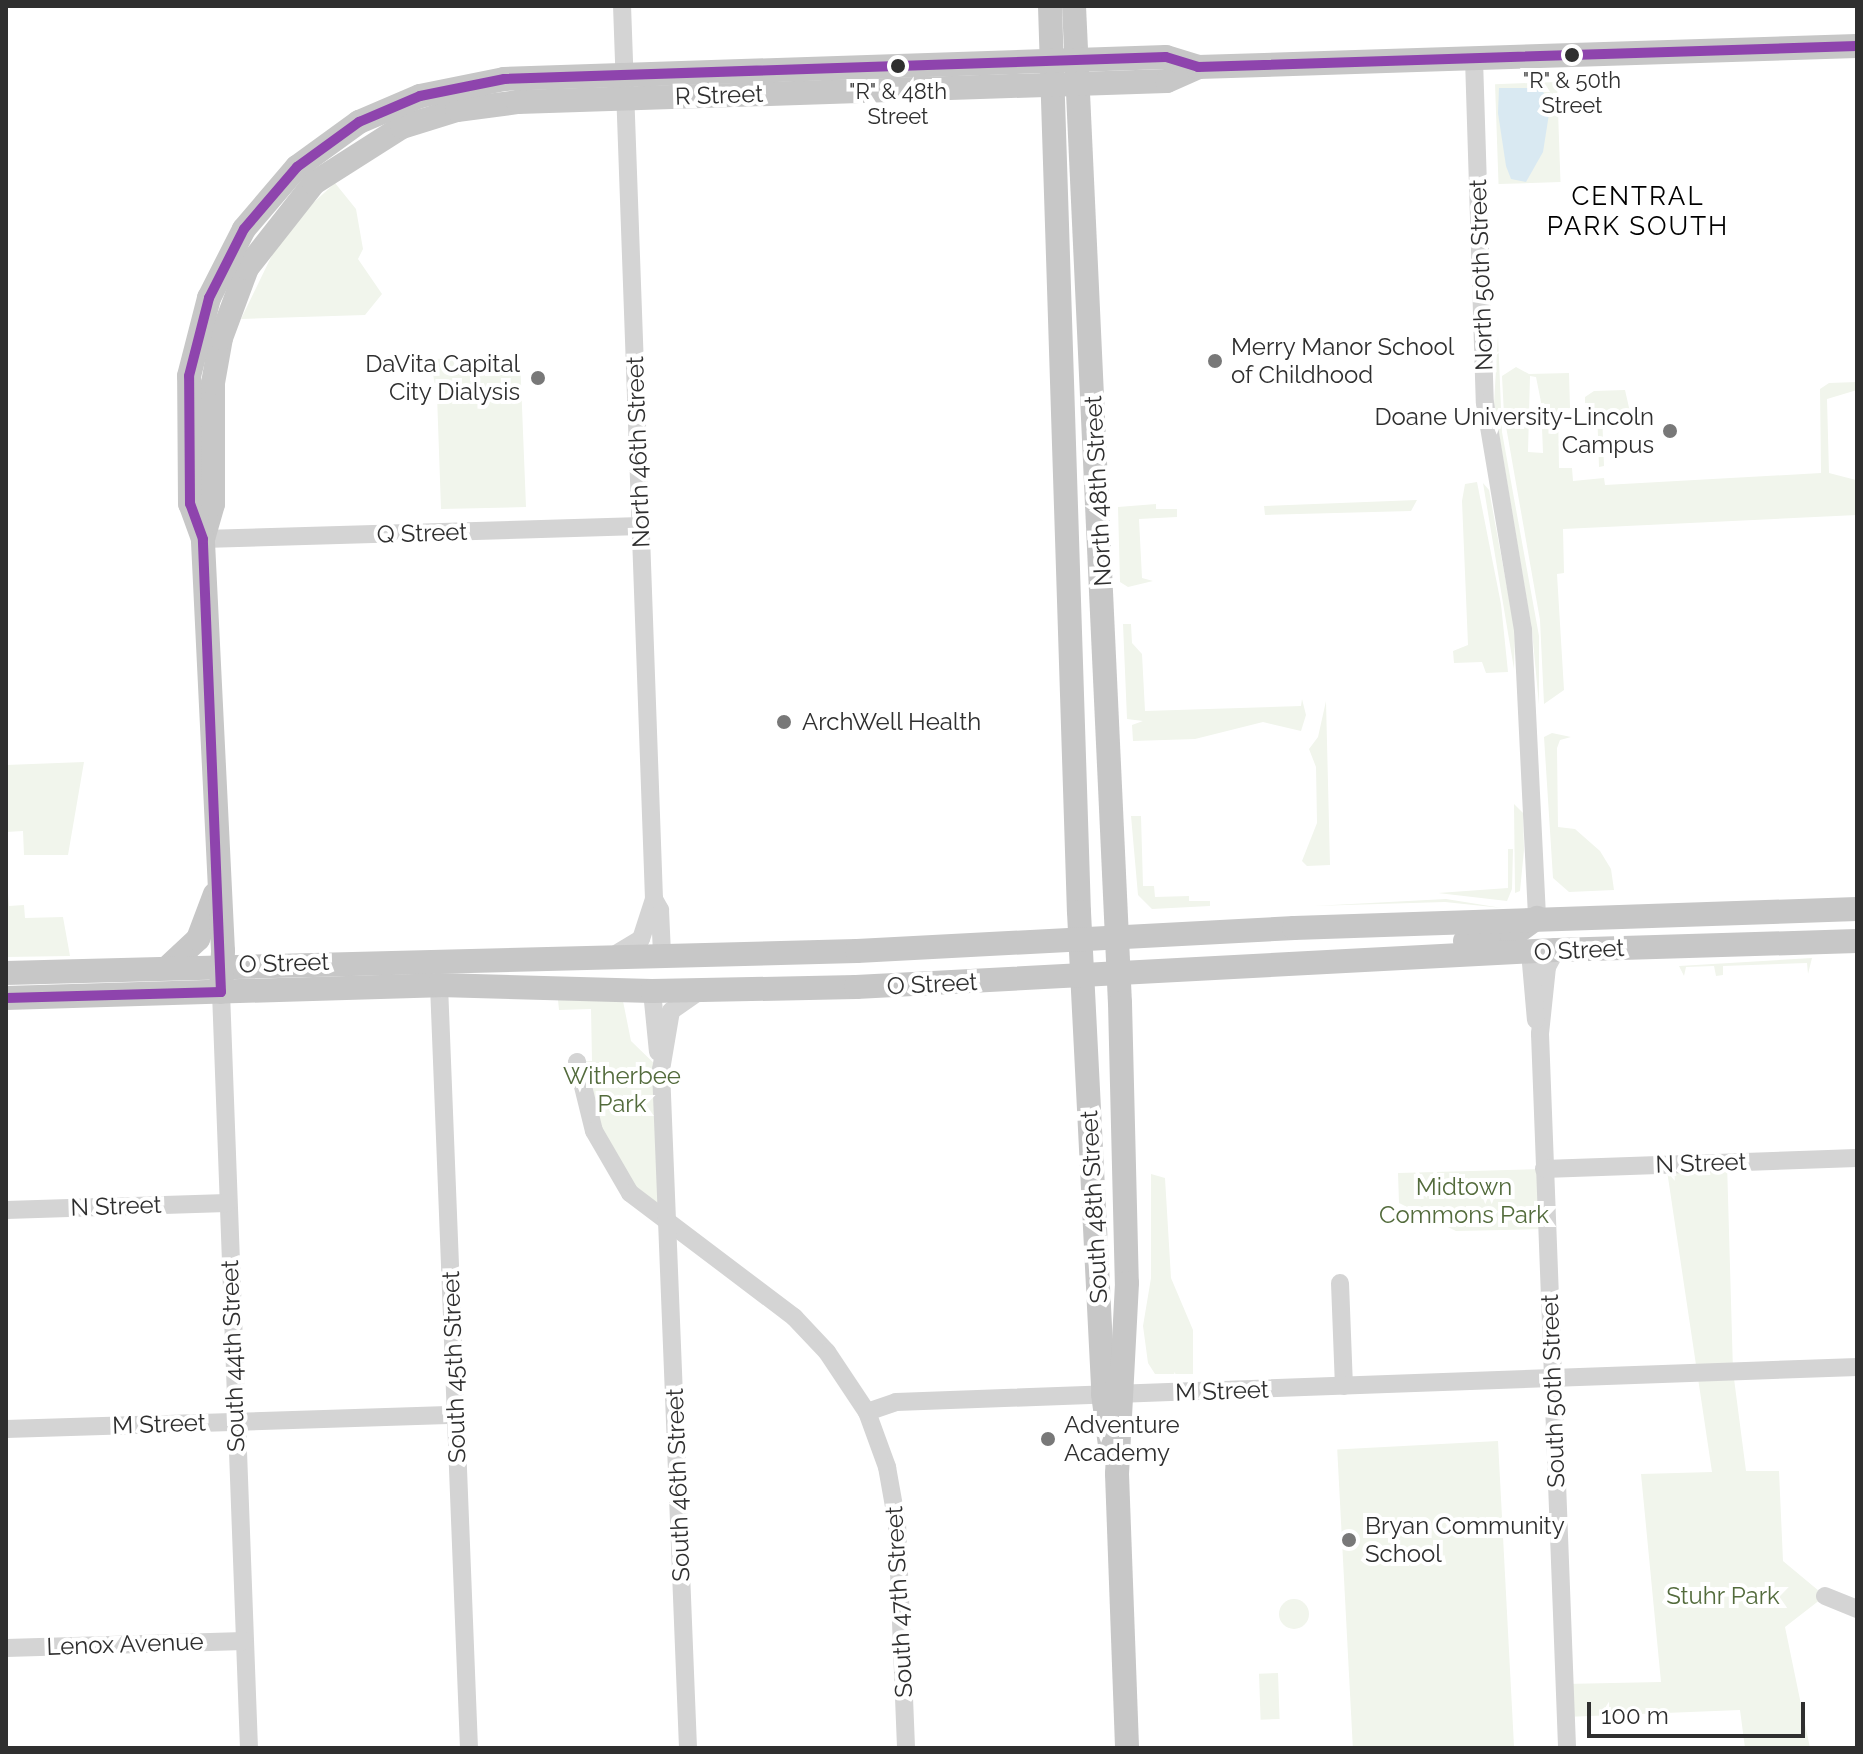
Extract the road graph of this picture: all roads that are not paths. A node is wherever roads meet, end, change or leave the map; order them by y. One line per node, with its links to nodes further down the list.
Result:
1 (622, 6): 8 (street, North 46th Street)
2 (1050, 6): 7 (main road, North 48th Street)
3 (1074, 6): 6 (main road, North 48th Street)
4 (1857, 46): 5 (main road, R Street)
5 (1474, 59): 6 (main road, R Street); 15 (street, North 50th Street)
6 (1077, 72): 7 (main road, R Street); 16 (main road, North 48th Street)
7 (1051, 73): 8 (main road, R Street); 17 (main road, North 48th Street)
8 (624, 87): 9 (street, North 46th Street); 10 (main road, R Street)
9 (641, 526): 10 (street, Q Street); 12 (street, North 46th Street)
10 (203, 539): 11 (main road, South 44th Street)
11 (219, 880): 24 (main road, South 44th Street); 26 (main road)
12 (654, 899): 22 (street, North 46th Street); 23 (street, North 46th Street)
13 (1857, 909): 14 (main road, O Street)
14 (1714, 913): 15 (main road, O Street); 20 (main road)
15 (1537, 918): 16 (main road, O Street); 25 (main road)
16 (1118, 936): 17 (main road, O Street); 28 (main road, North 48th Street)
17 (1080, 938): 21 (main road, O Street); 29 (main road, South 48th Street)
18 (1857, 941): 19 (main road, O Street)
19 (1556, 950): 20 (main road, O Street); 35 (street, South 50th Street)
20 (1530, 952): 25 (main road, O Street); 35 (street, South 50th Street)
21 (797, 953): 23 (main road, O Street); 32 (main road)
22 (616, 954): 23 (main road, O Street); 24 (main road, O Street)
23 (662, 954): 30 (main road)
24 (222, 965): 26 (main road, O Street); 33 (main road, South 44th Street)
25 (1350, 965): 28 (main road, O Street)
26 (168, 967): 27 (main road, O Street)
27 (6, 973)
28 (1119, 976): 29 (main road, O Street); 47 (main road, South 48th Street)
29 (1082, 978): 31 (main road, O Street); 47 (main road, South 48th Street)
30 (439, 985): 32 (main road, O Street); 33 (main road, O Street); 49 (street, South 45th Street)
31 (703, 990): 32 (main road, O Street); 37 (street, South 46th Street)
32 (652, 991): 37 (street, South 46th Street)
33 (221, 992): 34 (main road, O Street); 40 (street, South 44th Street)
34 (6, 998)
35 (1540, 1034): 39 (street, South 50th Street)
36 (577, 1062): 42 (street)
37 (661, 1070): 42 (street, South 46th Street)
38 (1857, 1158): 39 (street, N Street)
39 (1544, 1169): 45 (street, South 50th Street)
40 (227, 1203): 41 (street, N Street); 50 (street, South 44th Street)
41 (6, 1210)
42 (667, 1223): 48 (street); 58 (street, South 46th Street)
43 (1340, 1283): 46 (street)
44 (1857, 1367): 45 (street, M Street)
45 (1553, 1379): 46 (street, M Street); 61 (street, South 50th Street)
46 (1344, 1386): 47 (street, M Street)
47 (1113, 1394): 48 (street, M Street); 60 (main road, South 48th Street)
48 (867, 1412): 59 (street, South 47th Street)
49 (456, 1415): 50 (street, M Street); 57 (street, South 45th Street)
50 (235, 1422): 51 (street, M Street); 54 (street, South 44th Street)
51 (6, 1429)
52 (1825, 1596): 53 (street)
53 (1857, 1609)
54 (244, 1641): 55 (street, Lenox Avenue); 56 (street, South 44th Street)
55 (6, 1648)
56 (249, 1748)
57 (469, 1748)
58 (688, 1748)
59 (906, 1748)
60 (1127, 1748)
61 (1567, 1748)

